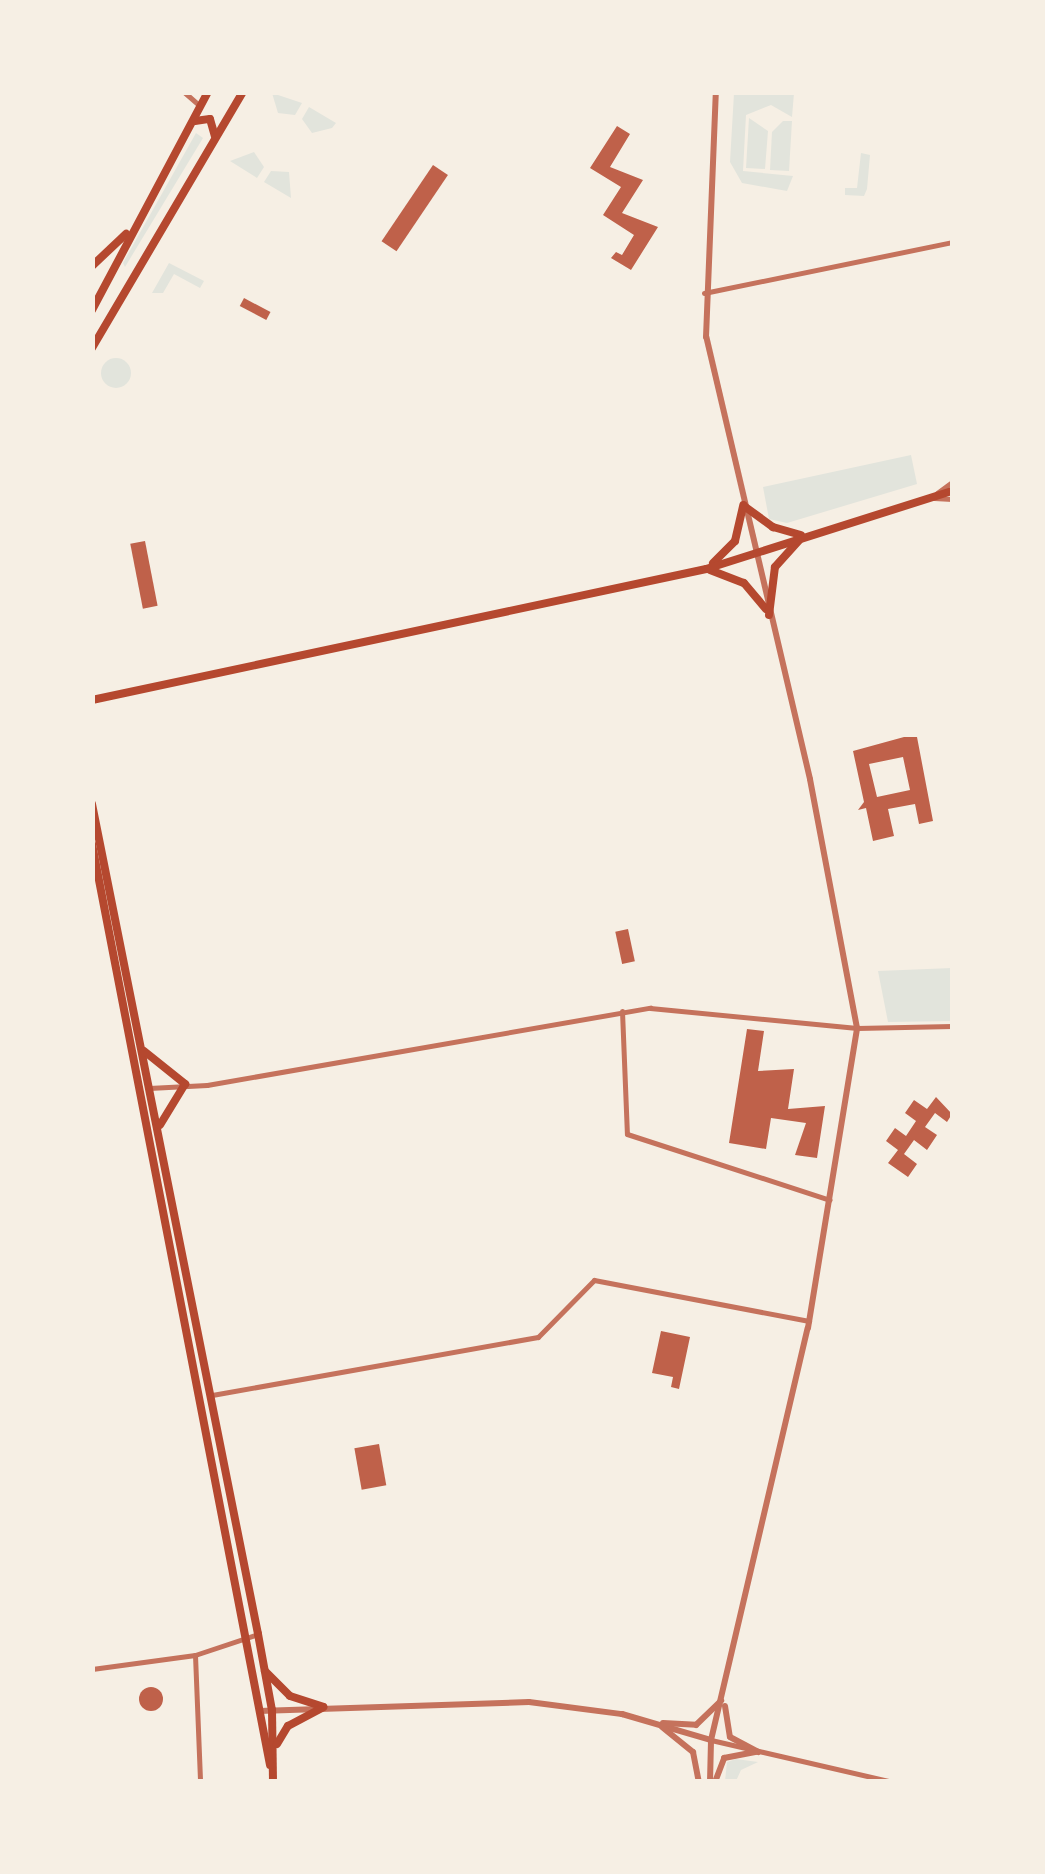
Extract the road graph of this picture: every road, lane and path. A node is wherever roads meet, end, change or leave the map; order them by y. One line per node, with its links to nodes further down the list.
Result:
1 (184, 92): 5 (street)
2 (208, 92): 5 (main road)
3 (243, 92): 7 (main road)
4 (716, 92): 13 (street)
5 (200, 106): 6 (main road)
6 (189, 125): 7 (main road); 8 (main road)
7 (214, 140): 12 (main road)
8 (140, 214): 10 (main road); 11 (main road)
9 (952, 242): 13 (street)
10 (118, 260): 12 (main road); 14 (main road)
11 (92, 266)
12 (137, 271): 15 (main road)
13 (704, 293): 20 (street)
14 (92, 310)
15 (92, 348)
16 (952, 482): 18 (street)
17 (952, 492): 18 (main road)
18 (931, 498): 19 (street); 21 (main road)
19 (952, 499)
20 (743, 505): 21 (main road); 22 (street); 23 (main road)
21 (806, 536): 22 (main road); 24 (main road)
22 (754, 552): 23 (main road); 24 (street)
23 (706, 568): 24 (main road); 25 (main road)
24 (769, 615): 32 (street)
25 (92, 700)
26 (92, 804): 28 (main road)
27 (92, 844): 28 (main road)
28 (100, 857): 29 (main road)
29 (130, 1008): 33 (main road); 36 (main road)
30 (622, 1011): 32 (street); 34 (street); 38 (street)
31 (952, 1026): 32 (street)
32 (858, 1028): 38 (street)
33 (144, 1052): 34 (main road); 35 (main road)
34 (185, 1084): 35 (street); 37 (main road)
35 (152, 1088): 36 (street); 37 (main road)
36 (139, 1089): 42 (main road)
37 (160, 1126): 40 (main road)
38 (830, 1200): 39 (street)
39 (809, 1321): 40 (street); 46 (street)
40 (212, 1394): 41 (main road)
41 (258, 1634): 42 (street); 45 (main road)
42 (246, 1638): 43 (street); 49 (main road)
43 (195, 1656): 44 (street); 55 (street)
44 (92, 1670)
45 (264, 1670): 47 (main road); 48 (main road)
46 (725, 1696): 50 (street); 51 (street); 53 (street)
47 (323, 1707): 48 (street); 50 (street); 52 (main road)
48 (272, 1710): 49 (street); 52 (main road)
49 (260, 1711): 54 (main road)
50 (657, 1723): 51 (street); 57 (street)
51 (711, 1740): 53 (street); 58 (street)
52 (275, 1748): 54 (main road)
53 (758, 1752): 58 (street); 59 (street)
54 (272, 1769): 56 (main road)
55 (200, 1782)
56 (273, 1782)
57 (698, 1782)
58 (713, 1782)
59 (893, 1782)

